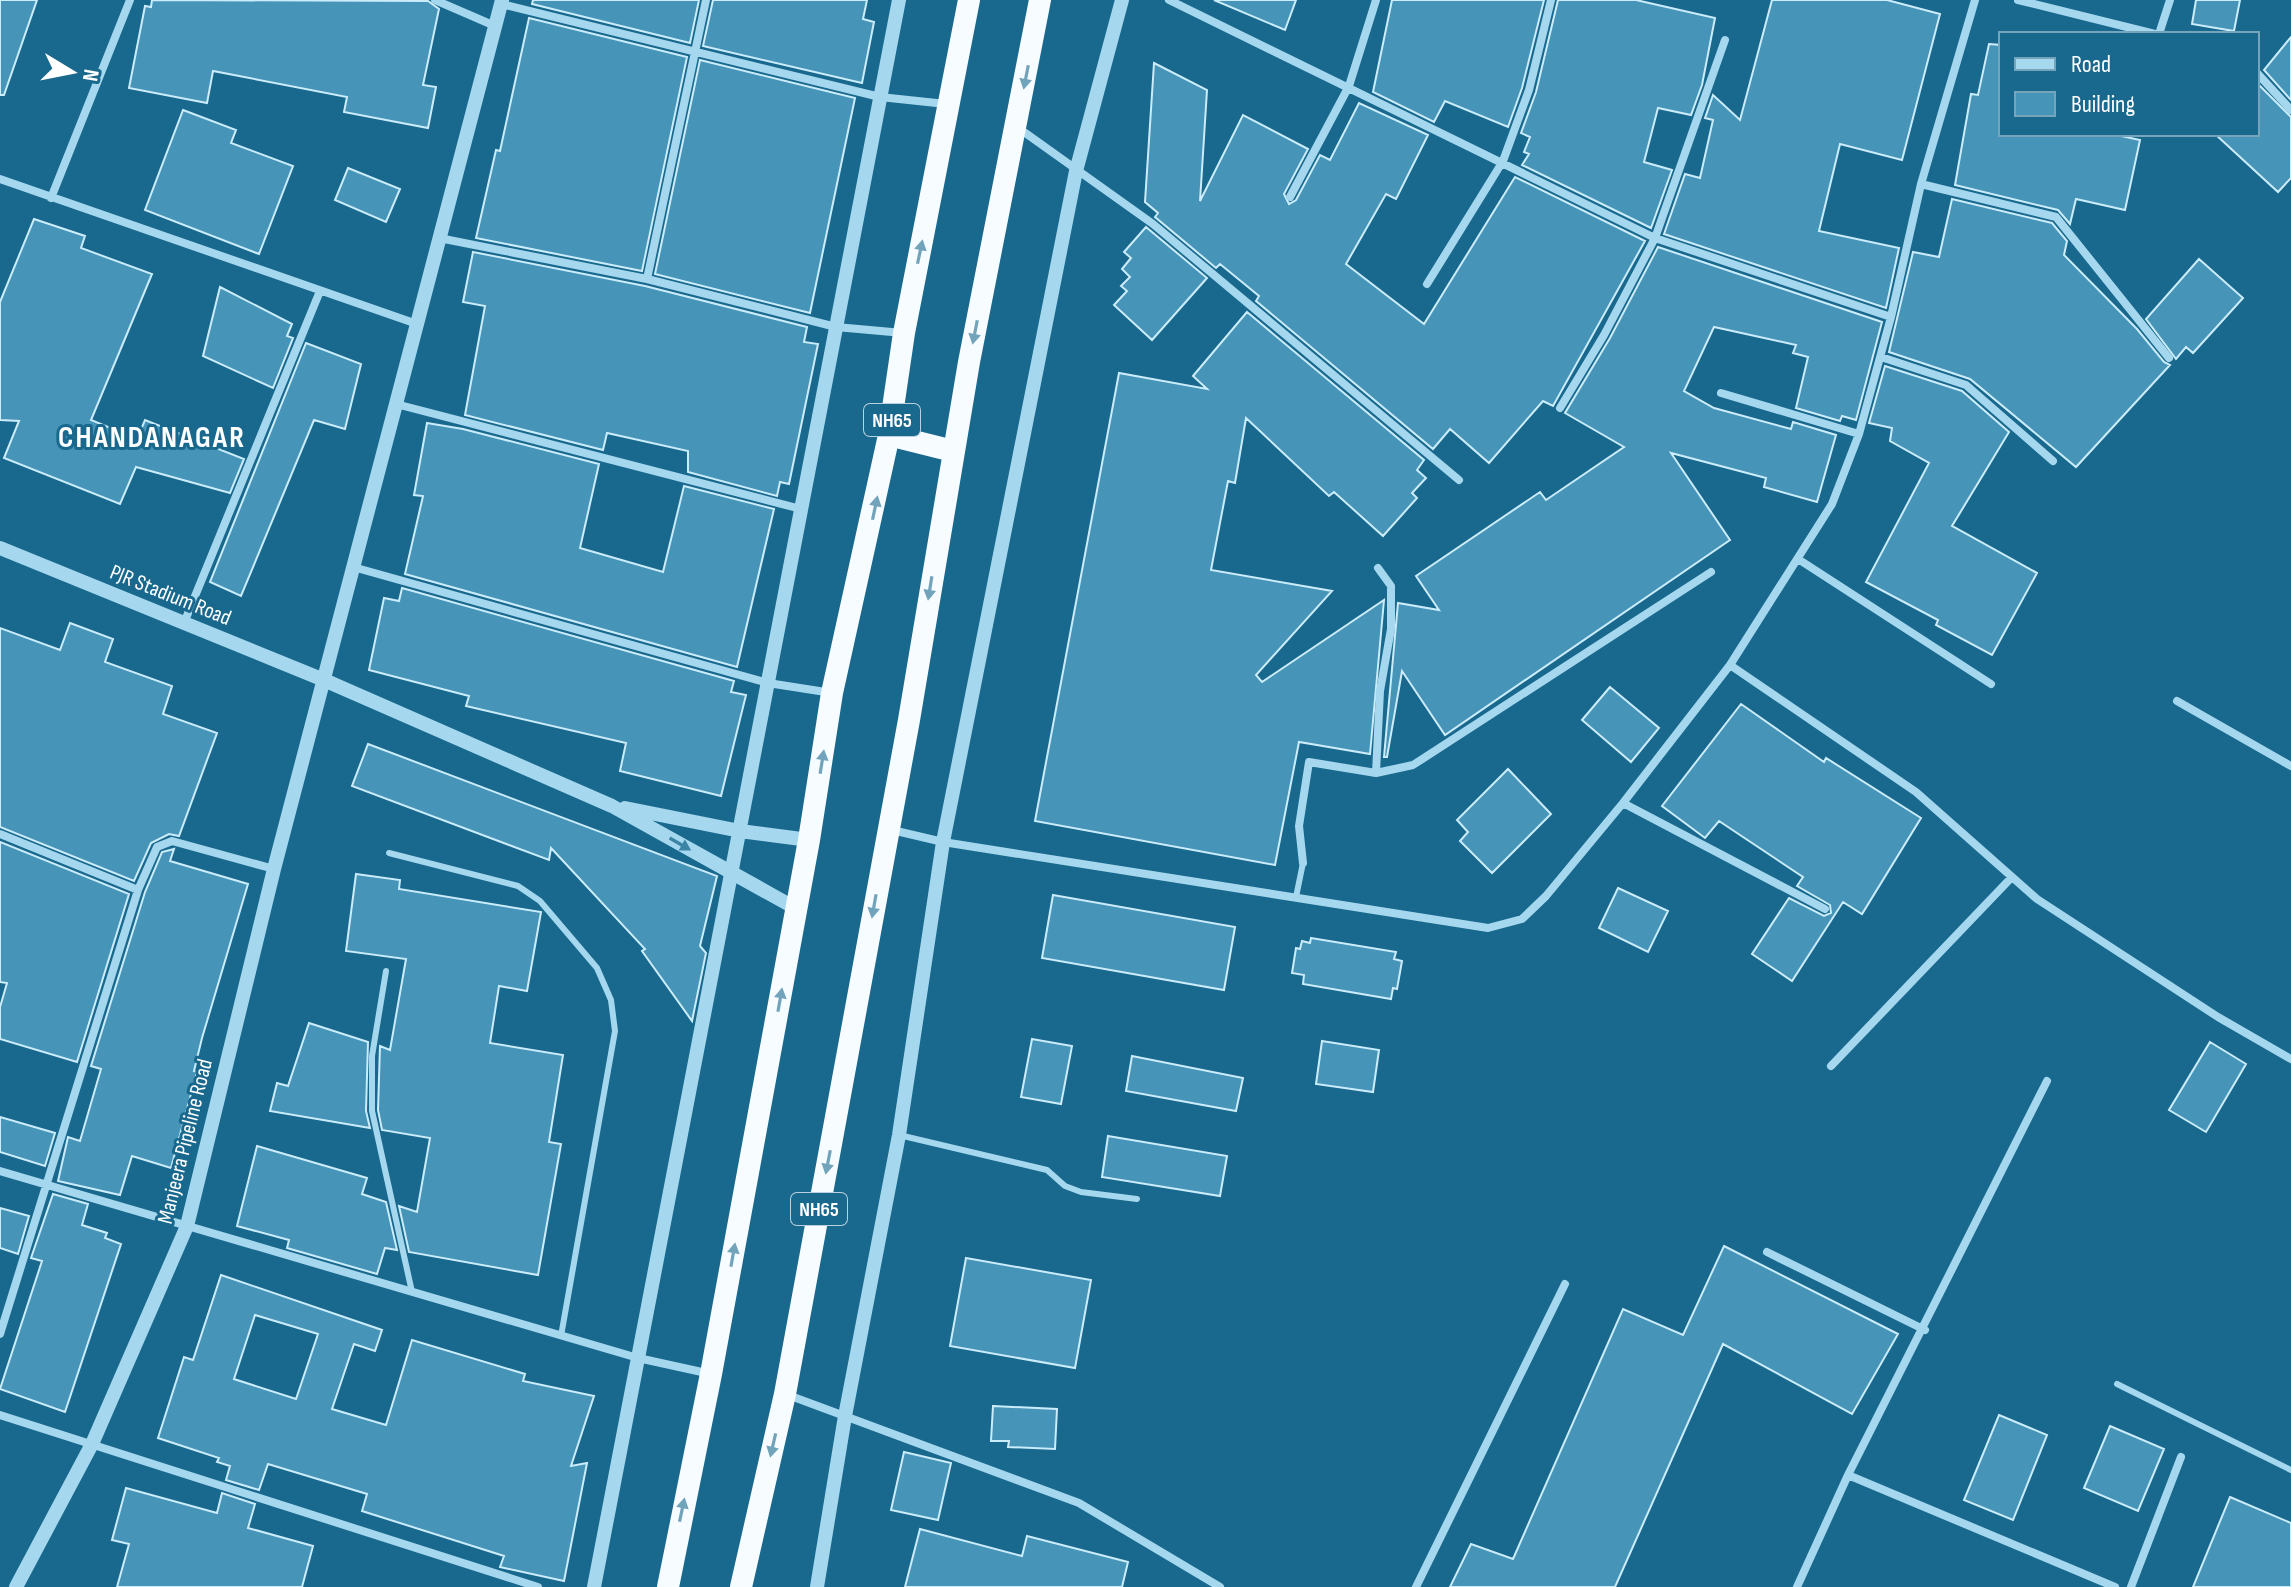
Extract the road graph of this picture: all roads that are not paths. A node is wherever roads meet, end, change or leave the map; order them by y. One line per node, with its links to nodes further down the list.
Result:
1 (130, 0): 31 (street)
2 (435, 0): 15 (street)
3 (706, 0): 19 (street)
4 (899, 0): 22 (street)
5 (969, 0): 23 (highway, NH65)
6 (1040, 0): 25 (highway, NH65, one-way to 25)
7 (1122, 0): 27 (street)
8 (1169, 0): 21 (street)
9 (1376, 0): 21 (street)
10 (1551, 0): 26 (street)
11 (1975, 0): 29 (street)
12 (2018, 0): 16 (street)
13 (2170, 0): 17 (street)
14 (502, 2): 15 (street, Manjeera Pipeline Road); 19 (street)
15 (495, 26): 32 (street, Manjeera Pipeline Road)
16 (2149, 32)
17 (2158, 32)
18 (1725, 40): 33 (street)
19 (694, 52): 22 (street); 34 (street)
20 (2259, 75): 24 (street)
21 (1349, 86): 26 (street); 30 (street)
22 (880, 97): 23 (street); 39 (street)
23 (951, 104): 40 (highway, NH65, one-way to 23)
24 (2291, 110)
25 (1016, 127): 27 (street); 48 (highway, NH65, one-way to 48)
26 (1503, 161): 33 (street); 35 (street)
27 (1076, 171): 50 (street); 72 (street)
28 (0, 179): 31 (street)
29 (1921, 184): 37 (street); 42 (street)
30 (1290, 197)
31 (51, 198): 36 (street)
32 (439, 238): 34 (street); 38 (street, Manjeera Pipeline Road)
33 (1655, 238): 37 (street); 45 (street)
34 (647, 279): 39 (street)
35 (1427, 284)
36 (320, 291): 38 (street); 57 (street)
37 (1891, 317): 41 (street)
38 (417, 324): 44 (street, Manjeera Pipeline Road)
39 (836, 327): 40 (street); 51 (street)
40 (904, 333): 47 (highway, NH65)
41 (1881, 357): 46 (street); 49 (street)
42 (2169, 358)
43 (1721, 393): 46 (street)
44 (396, 404): 51 (street); 54 (street, Manjeera Pipeline Road)
45 (1560, 408)
46 (1859, 434): 53 (street)
47 (889, 435): 48 (highway); 62 (highway, NH65, one-way to 47)
48 (953, 451): 68 (highway, NH65, one-way to 68)
49 (2053, 461)
50 (1459, 480)
51 (801, 509): 60 (street)
52 (0, 548): 57 (street, PJR Stadium Road)
53 (1798, 559): 58 (street); 61 (street)
54 (353, 567): 59 (street, Manjeera Pipeline Road); 60 (street)
55 (1378, 568): 65 (street)
56 (1711, 572): 65 (street)
57 (184, 623): 59 (street, PJR Stadium Road)
58 (1730, 665): 66 (street); 77 (street)
59 (324, 680): 67 (street, PJR Stadium Road); 75 (street, Manjeera Pipeline Road)
60 (768, 683): 62 (street); 69 (street)
61 (1991, 684)
62 (832, 693): 71 (highway, NH65, one-way to 62)
63 (2177, 701): 64 (street)
64 (2291, 766)
65 (1376, 773): 74 (street)
66 (1623, 803): 79 (street); 81 (street)
67 (612, 806): 69 (street); 76 (street, one-way to 76)
68 (887, 829): 72 (street); 100 (highway, NH65, one-way to 100)
69 (740, 831): 71 (street); 76 (street)
70 (0, 834): 78 (street)
71 (809, 840): 80 (highway, NH65)
72 (943, 842): 79 (street); 86 (street)
73 (389, 853): 96 (lane)
74 (1303, 863): 79 (lane)
75 (274, 869): 78 (street); 90 (street, Manjeera Pipeline Road)
76 (731, 874): 80 (street); 97 (street)
77 (2012, 877): 83 (street); 84 (street)
78 (138, 890): 88 (street)
79 (1296, 897)
80 (797, 909): 98 (highway, NH65, one-way to 80)
81 (1825, 909)
82 (386, 971): 93 (lane)
83 (2291, 1059)
84 (1831, 1066)
85 (2047, 1081): 94 (street)
86 (899, 1135): 89 (lane); 102 (street)
87 (0, 1171): 88 (street)
88 (44, 1184): 90 (street); 95 (street)
89 (1137, 1199)
90 (187, 1226): 93 (street); 103 (street, Manjeera Pipeline Road)
91 (1767, 1252): 94 (street)
92 (1565, 1284): 114 (street)
93 (412, 1292): 96 (street)
94 (1925, 1330): 106 (street)
95 (0, 1334)
96 (561, 1336): 97 (street)
97 (638, 1358): 98 (street); 109 (street)
98 (711, 1374): 110 (highway, NH65, one-way to 98)
99 (2117, 1384): 105 (lane)
100 (785, 1394): 102 (street); 111 (highway, NH65, one-way to 111)
101 (0, 1415): 103 (street)
102 (845, 1416): 112 (street); 113 (street)
103 (92, 1444): 107 (street, Manjeera Pipeline Road); 108 (street)
104 (2181, 1457): 117 (street)
105 (2291, 1470)
106 (1848, 1475): 115 (street); 116 (street)
107 (16, 1587)
108 (538, 1587)
109 (594, 1587)
110 (668, 1587)
111 (741, 1587)
112 (817, 1587)
113 (1220, 1587)
114 (1416, 1587)
115 (1797, 1587)
116 (2115, 1587)
117 (2131, 1587)

